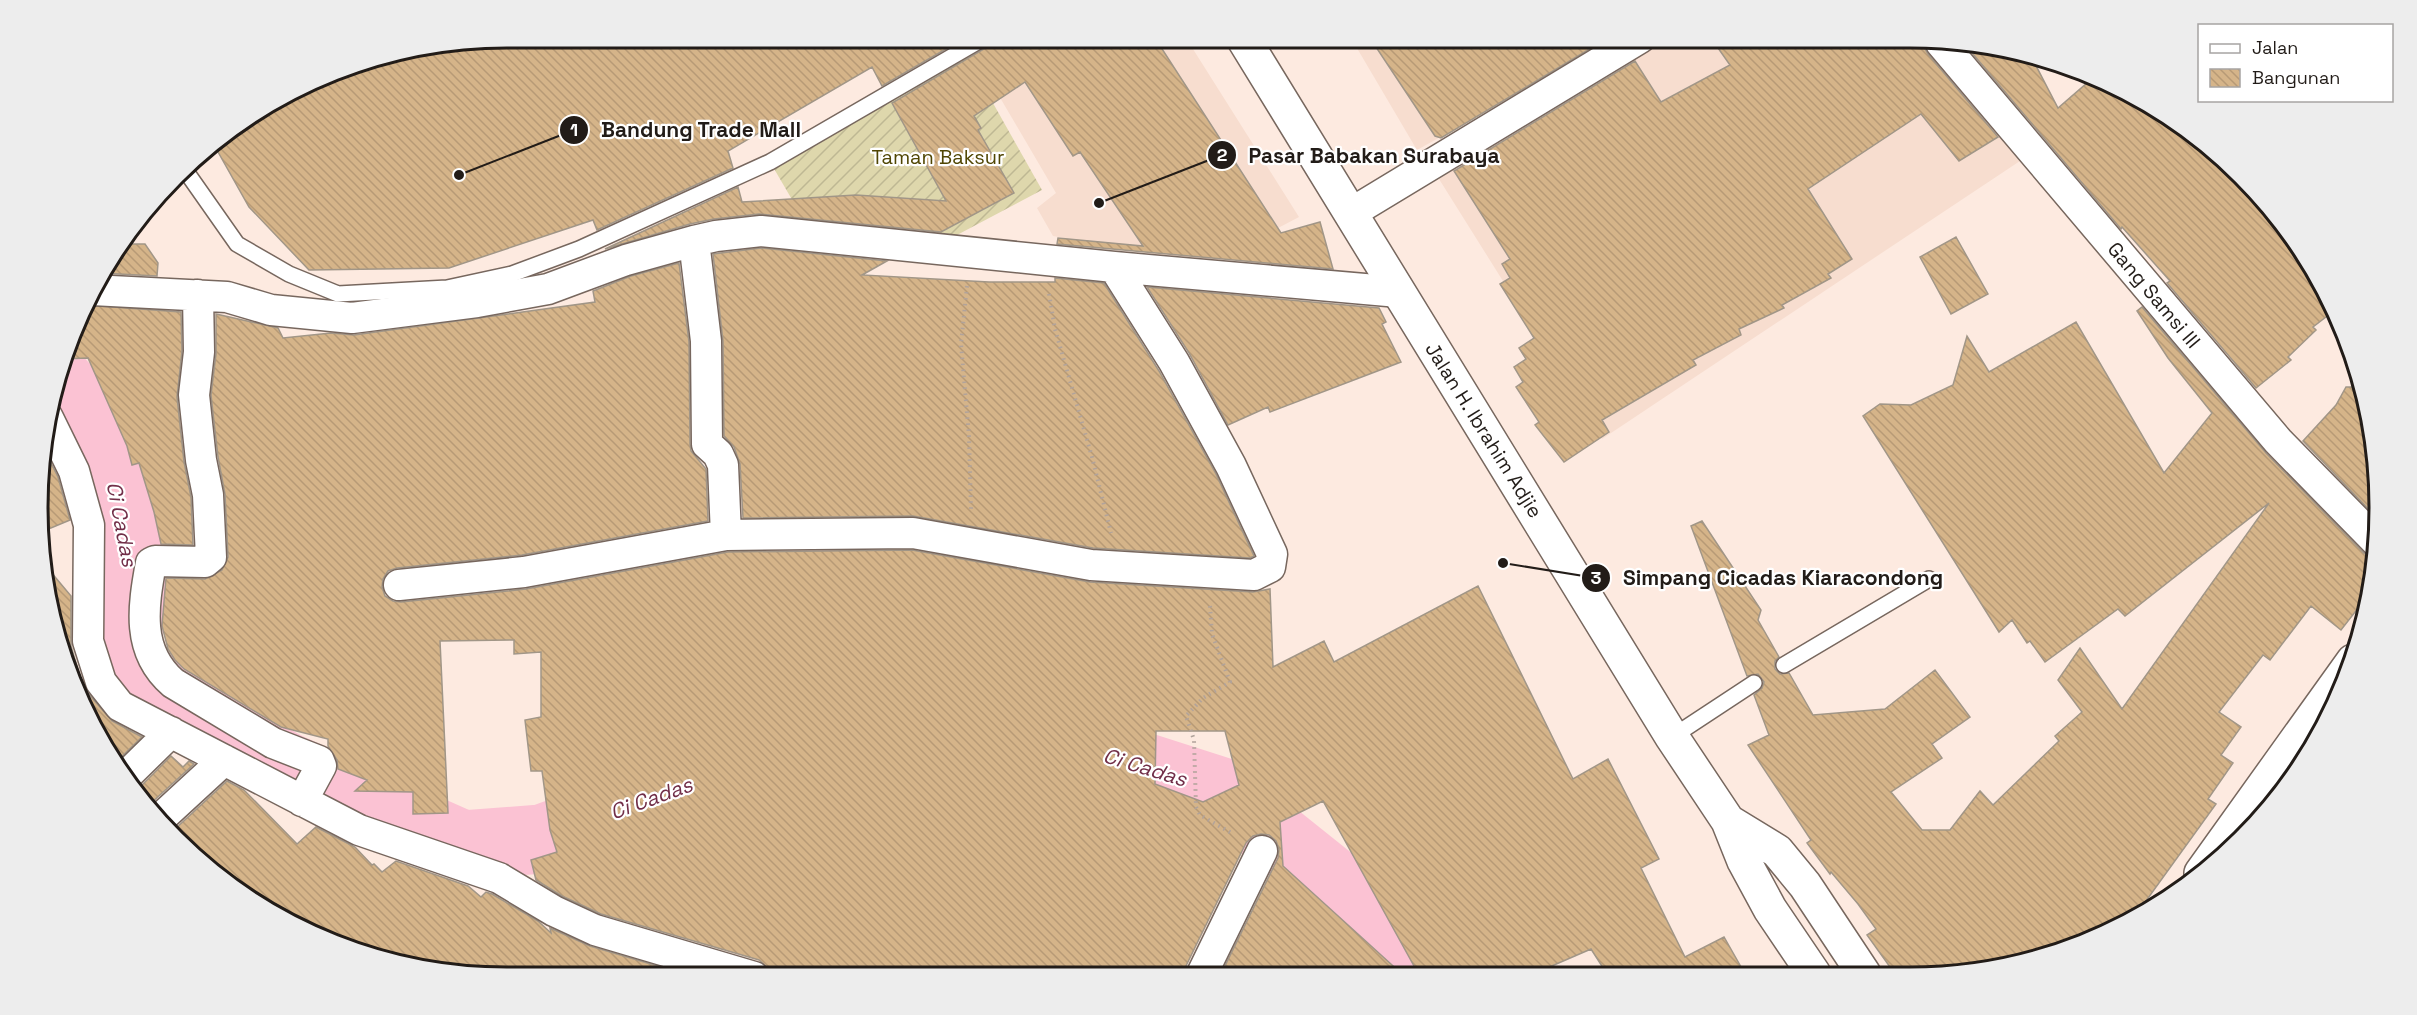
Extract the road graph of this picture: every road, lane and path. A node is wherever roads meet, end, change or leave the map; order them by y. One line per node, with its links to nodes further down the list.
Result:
1 (967, 48): 5 (lane)
2 (1249, 48): 6 (main road, Jalan H. Ibrahim Adjie)
3 (1623, 48): 6 (street)
4 (1947, 50): 15 (street, Gang Samsi III)
5 (190, 177)
6 (1350, 213): 12 (main road, Jalan H. Ibrahim Adjie)
7 (694, 241): 8 (street); 13 (street); 16 (street)
8 (970, 252): 9 (street); 17 (path)
9 (1043, 260): 10 (street); 18 (path)
10 (1114, 267): 12 (street); 19 (street)
11 (103, 291): 13 (street)
12 (1399, 292): 26 (main road, Jalan H. Ibrahim Adjie)
13 (198, 296): 29 (street)
14 (55, 432): 25 (street)
15 (2368, 533)
16 (726, 535): 17 (street); 21 (street)
17 (972, 543): 18 (street)
18 (1118, 566): 19 (street)
19 (1209, 572): 33 (path)
20 (1929, 579): 22 (lane)
21 (399, 585)
22 (1784, 665)
23 (1754, 683): 26 (lane)
24 (2329, 694): 32 (main road)
25 (171, 732): 27 (street); 28 (street)
26 (1672, 737): 31 (main road, Jalan H. Ibrahim Adjie)
27 (224, 760): 29 (street); 30 (street)
28 (131, 771)
29 (309, 788): 34 (street)
30 (166, 814)
31 (1728, 821): 36 (main road, Jalan H. Ibrahim Adjie); 37 (main road, Jalan H. Ibrahim Adjie)
32 (2223, 843)
33 (1262, 851): 35 (street)
34 (716, 967)
35 (1205, 967)
36 (1809, 967)
37 (1859, 967)

